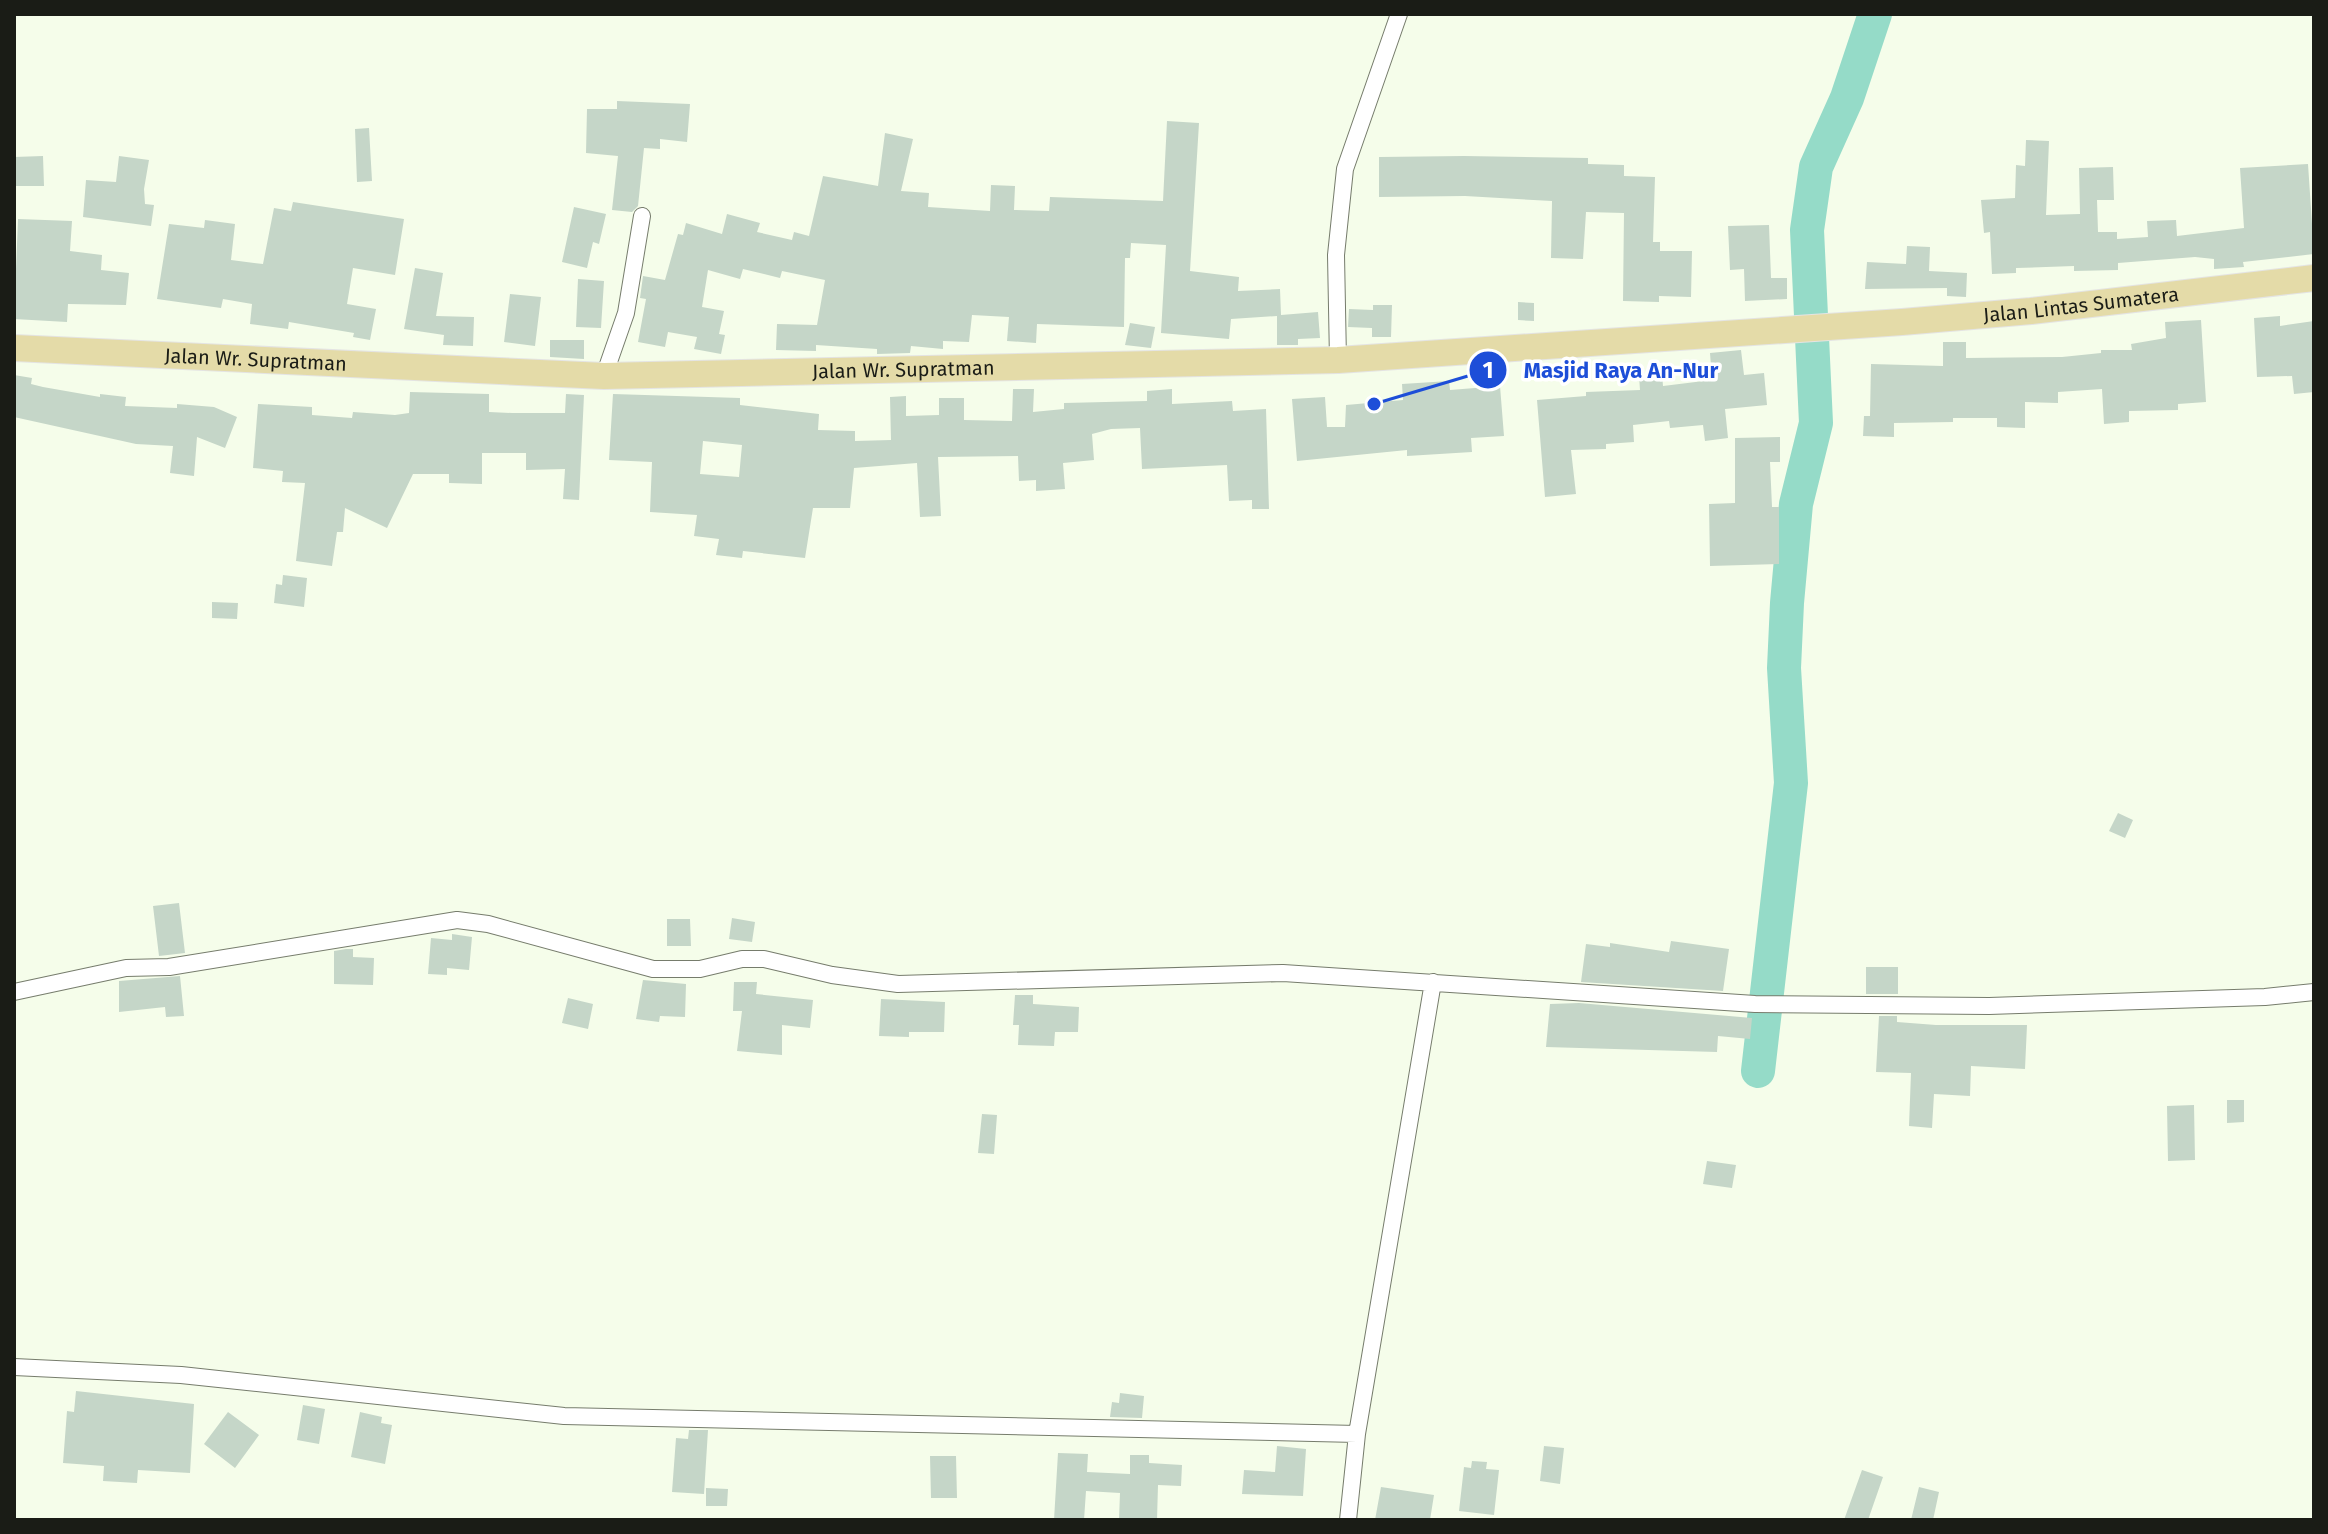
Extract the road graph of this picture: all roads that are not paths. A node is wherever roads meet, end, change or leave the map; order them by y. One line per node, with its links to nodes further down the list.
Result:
1 (1399, 14): 6 (street)
2 (642, 216): 7 (street)
3 (2314, 278): 4 (main road, Jalan Lintas Sumatera)
4 (1793, 329): 6 (main road, Jalan Wr. Supratman)
5 (14, 348): 7 (main road, Jalan Wr. Supratman)
6 (1338, 360): 7 (main road, Jalan Wr. Supratman)
7 (604, 376)
8 (1433, 982): 9 (street); 10 (street); 12 (street)
9 (14, 992)
10 (2314, 992)
11 (14, 1367): 12 (street)
12 (1357, 1434): 13 (street)
13 (1348, 1520)

